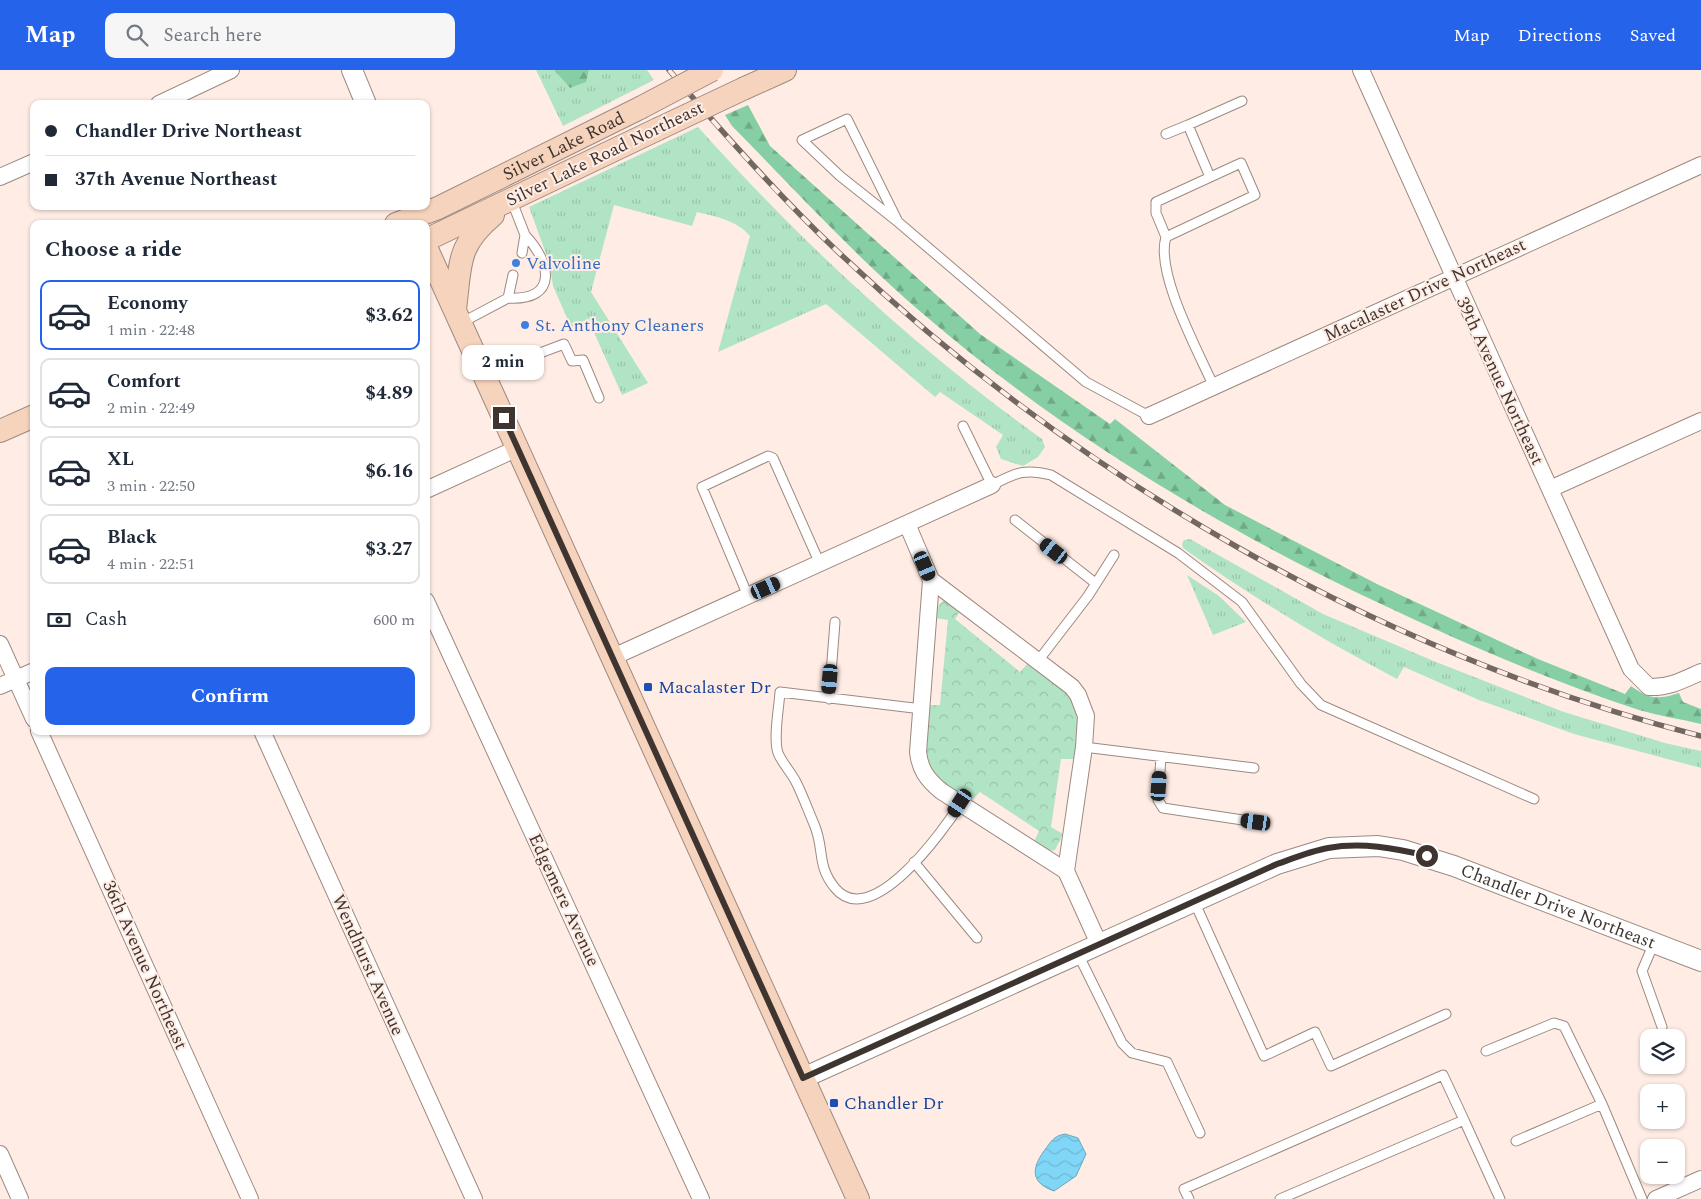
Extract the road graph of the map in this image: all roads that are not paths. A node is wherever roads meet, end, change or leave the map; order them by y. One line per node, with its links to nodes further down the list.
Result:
1 (231, 70): 6 (street)
2 (352, 70): 7 (street)
3 (712, 70): 16 (main road, Silver Lake Road, bridge)
4 (785, 70): 15 (main road, Silver Lake Road Northeast, bridge)
5 (1360, 70): 24 (street, 39th Avenue Northeast)
6 (167, 100)
7 (364, 100)
8 (1242, 101): 9 (lane)
9 (1188, 125): 10 (lane); 14 (lane)
10 (1166, 134)
11 (30, 164): 13 (street)
12 (1701, 165): 24 (street, Macalaster Drive Northeast)
13 (0, 177)
14 (1210, 177): 19 (lane); 19 (lane)
15 (511, 199): 18 (lane); 20 (main road, Silver Lake Road Northeast); 26 (main road)
16 (408, 218)
17 (898, 222): 17 (lane); 30 (lane)
18 (525, 236): 21 (lane); 25 (lane)
19 (1166, 237): 28 (lane)
20 (430, 238)
21 (522, 253)
22 (430, 256): 26 (main road)
23 (513, 275): 25 (lane)
24 (1452, 276): 28 (street, Macalaster Drive Northeast); 38 (street, 39th Avenue Northeast)
25 (508, 298): 26 (lane)
26 (458, 316): 27 (main road)
27 (484, 374): 29 (lane); 35 (main road)
28 (1214, 387): 30 (street, Macalaster Drive Northeast)
29 (599, 398)
30 (1148, 416)
31 (30, 418): 34 (main road)
32 (1701, 421): 38 (street)
33 (963, 426): 36 (lane)
34 (0, 431)
35 (518, 448): 37 (street); 49 (main road)
36 (992, 486): 40 (street); 63 (lane)
37 (430, 488)
38 (1550, 489): 51 (street, 39th Avenue Northeast)
39 (1015, 520): 44 (lane)
40 (907, 524): 42 (street); 43 (street)
41 (1114, 555): 44 (lane)
42 (820, 564): 45 (street); 45 (lane)
43 (931, 580): 50 (street); 56 (street)
44 (1094, 582): 50 (lane)
45 (748, 596): 49 (street)
46 (430, 610): 87 (street, Edgemere Avenue)
47 (835, 622): 55 (lane)
48 (0, 644): 53 (street)
49 (613, 657): 77 (main road)
50 (1038, 661): 60 (street)
51 (1701, 672)
52 (30, 673): 53 (street)
53 (16, 679): 54 (street); 57 (street)
54 (0, 686)
55 (829, 699): 56 (lane); 66 (lane)
56 (922, 708): 64 (street)
57 (30, 710)
58 (41, 735): 85 (street, 36th Avenue Northeast)
59 (264, 735): 86 (street, Wendhurst Avenue)
60 (1084, 747): 61 (lane); 67 (street)
61 (1161, 756): 62 (lane); 65 (lane)
62 (1254, 768)
63 (1534, 799)
64 (960, 803): 66 (lane); 67 (street)
65 (1256, 822)
66 (914, 862): 69 (lane)
67 (1066, 871): 71 (street)
68 (1194, 901): 70 (street, Chandler Drive Northeast); 71 (street, Chandler Drive Northeast); 74 (lane)
69 (977, 938)
70 (1654, 943): 73 (street, Chandler Drive Northeast); 75 (lane)
71 (1099, 944): 72 (street, Chandler Drive Northeast)
72 (1078, 953): 77 (street, Chandler Drive Northeast); 80 (lane)
73 (1701, 961)
74 (1446, 1014)
75 (1662, 1027)
76 (1486, 1051): 78 (lane)
77 (803, 1078): 88 (main road)
78 (1602, 1104): 81 (lane); 92 (lane)
79 (1464, 1120): 89 (lane); 90 (lane); 91 (lane)
80 (1200, 1133)
81 (1516, 1141)
82 (0, 1154): 84 (street)
83 (1701, 1179): 93 (street)
84 (20, 1199)
85 (250, 1199)
86 (474, 1199)
87 (701, 1199)
88 (858, 1199)
89 (1189, 1199)
90 (1280, 1199)
91 (1500, 1199)
92 (1642, 1199)
93 (1656, 1199)

